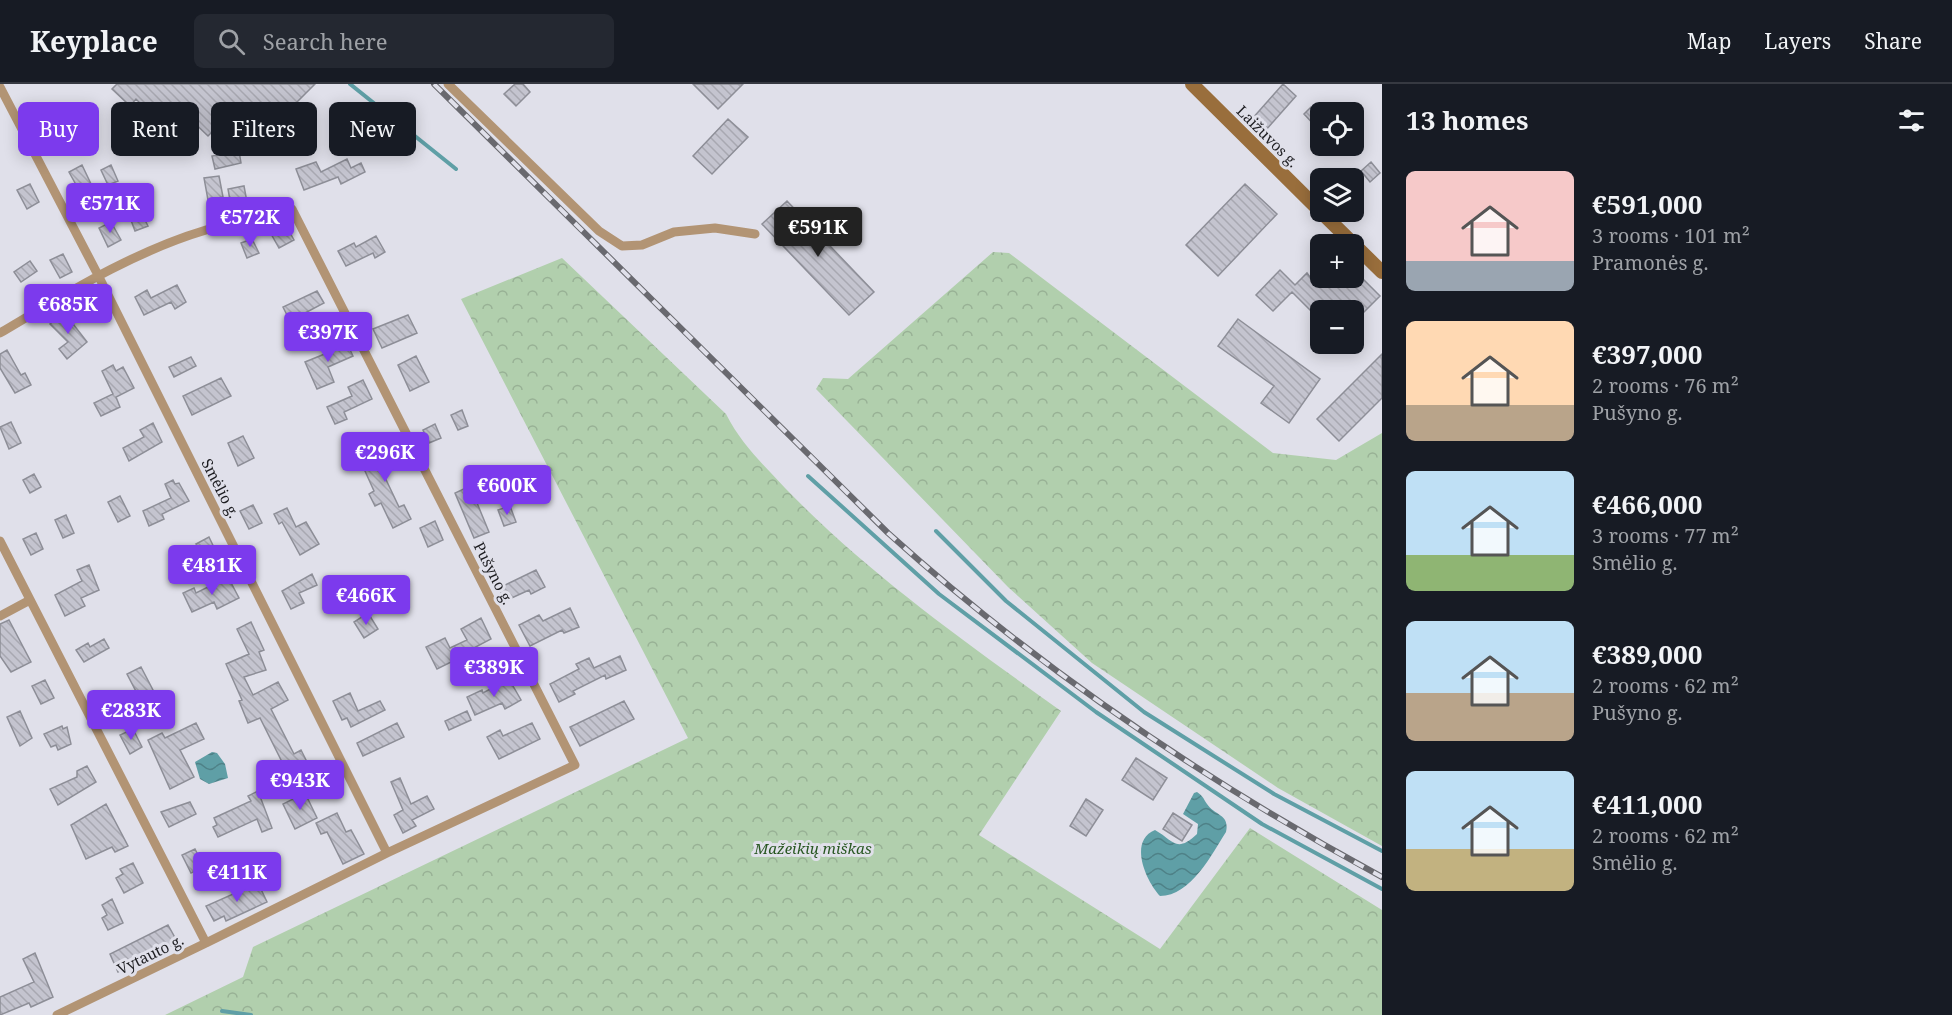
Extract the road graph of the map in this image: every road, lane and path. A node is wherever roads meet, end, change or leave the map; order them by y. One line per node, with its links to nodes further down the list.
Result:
1 (448, 84): 6 (street)
2 (1192, 84): 4 (main road, Laižuvos g.)
3 (0, 87): 8 (street, Smėlio g.)
4 (1310, 201)
5 (1331, 222): 7 (main road, Laižuvos g.)
6 (755, 234)
7 (1382, 272)
8 (98, 275): 9 (street); 13 (street, Smėlio g.); 13 (street, Pušyno g.)
9 (0, 333)
10 (0, 541): 11 (street, Vytauto g.)
11 (30, 600): 12 (street); 14 (street, Vytauto g.)
12 (0, 616)
13 (387, 853): 14 (street)
14 (206, 943): 15 (street, Vytauto g.)
15 (57, 1015)

